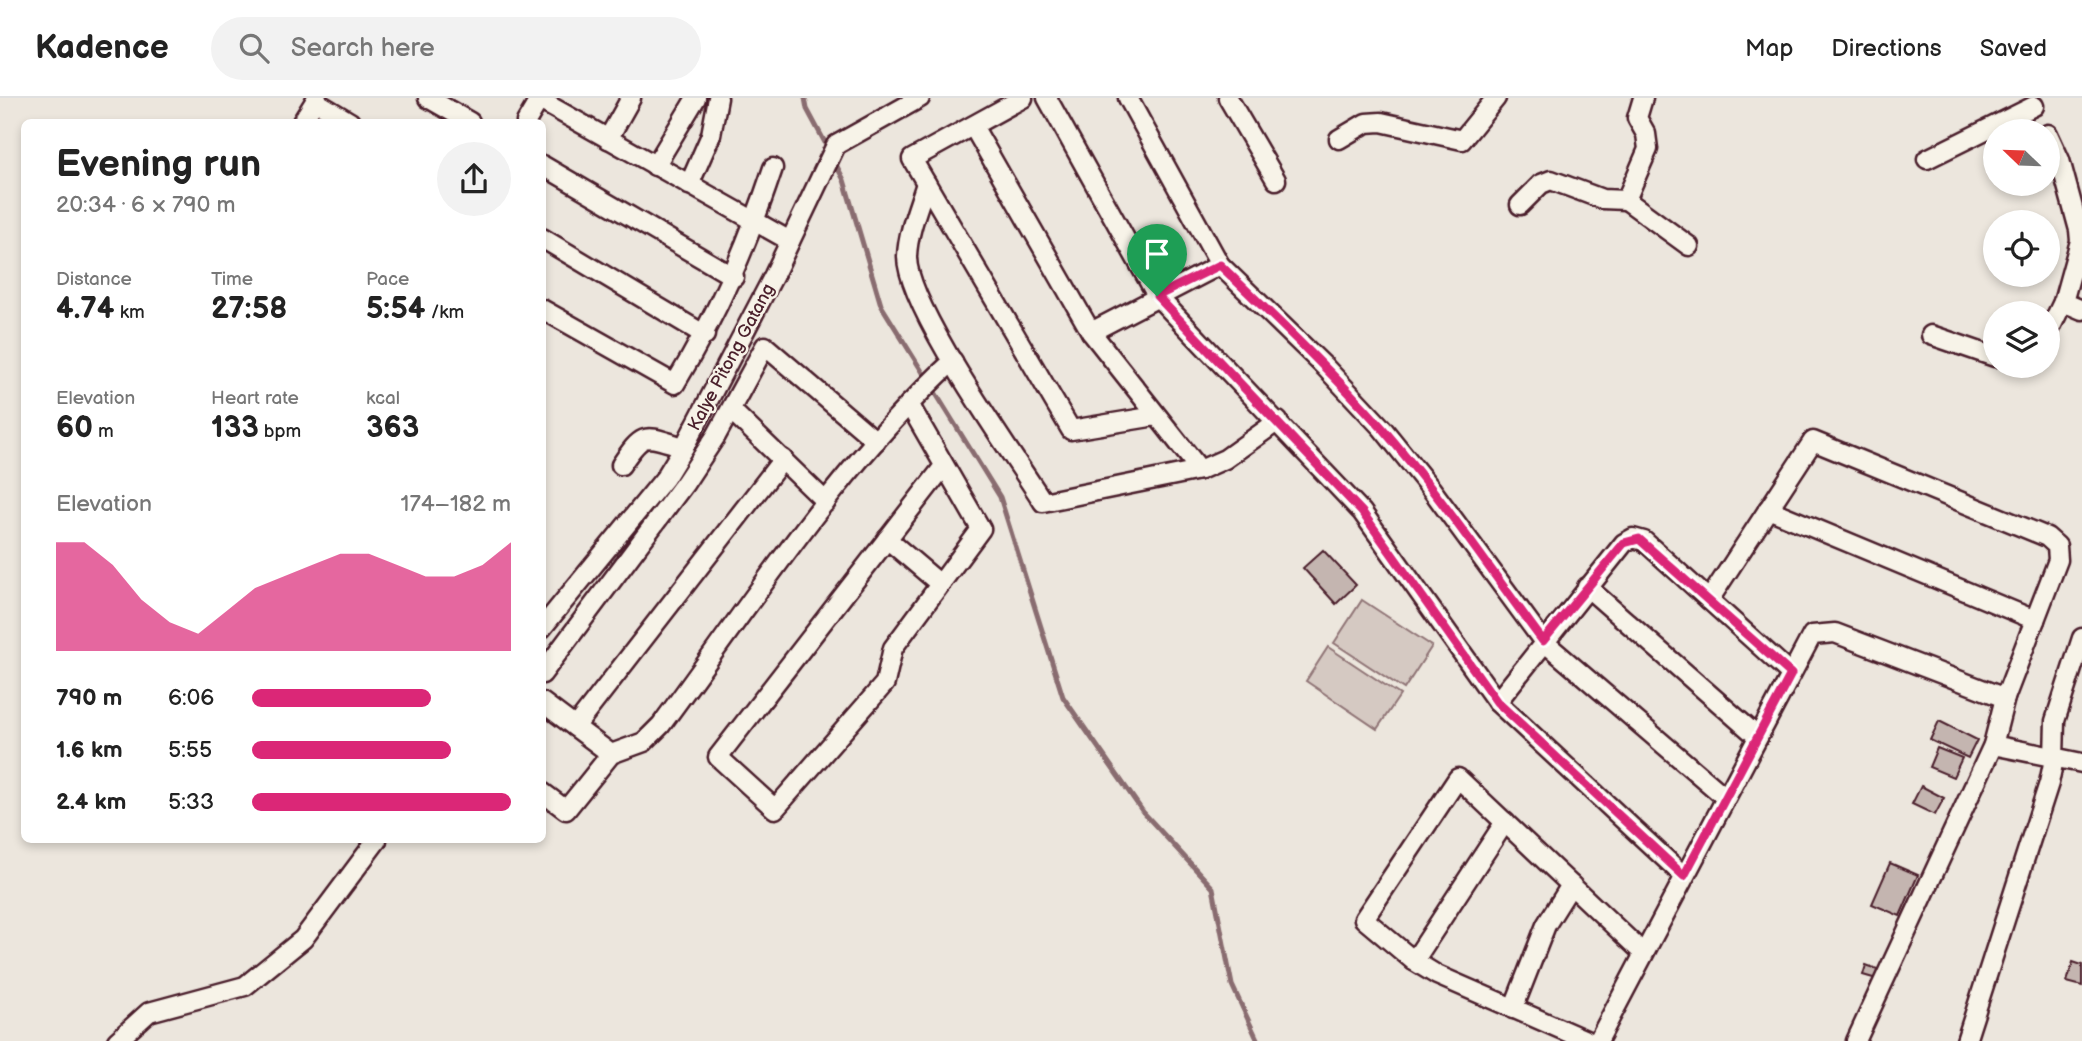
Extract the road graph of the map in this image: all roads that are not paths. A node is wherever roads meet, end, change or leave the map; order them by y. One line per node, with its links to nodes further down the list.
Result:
1 (428, 98): 17 (street)
2 (631, 98): 21 (street)
3 (696, 98): 25 (street)
4 (718, 98): 30 (street)
5 (919, 98): 35 (street, Kalye Pitong Gatang)
6 (1023, 98): 20 (street)
7 (1047, 98): 39 (street)
8 (1128, 98): 37 (street)
9 (1228, 98): 28 (street)
10 (1496, 98): 22 (street)
11 (1643, 98): 31 (street)
12 (316, 100): 15 (street); 16 (street)
13 (546, 101): 18 (street); 21 (street)
14 (2032, 102): 19 (street); 23 (street)
15 (304, 119)
16 (345, 119)
17 (465, 119)
18 (529, 119)
19 (2040, 119)
20 (973, 125): 29 (street); 44 (street)
21 (608, 139): 25 (street)
22 (1339, 139)
23 (1927, 159)
24 (2060, 160): 40 (street)
25 (655, 166): 30 (street)
26 (546, 167): 38 (street)
27 (773, 168): 33 (street)
28 (1276, 180)
29 (926, 183): 48 (street); 51 (street)
30 (689, 185): 33 (street)
31 (1626, 201): 32 (street); 36 (street)
32 (1520, 205)
33 (755, 222): 35 (street); 38 (street)
34 (546, 240): 45 (street)
35 (790, 241): 54 (street, Kalye Pitong Gatang)
36 (1689, 246)
37 (1220, 265): 39 (street); 68 (street)
38 (734, 277): 45 (street)
39 (1157, 296): 44 (street); 52 (street)
40 (2063, 302): 41 (street); 42 (street)
41 (2060, 308)
42 (2082, 310)
43 (546, 311): 45 (street)
44 (1091, 332): 51 (street)
45 (705, 335)
46 (1931, 335): 47 (street)
47 (1983, 353)
48 (946, 367): 49 (street); 58 (street)
49 (909, 404): 53 (street); 57 (street)
50 (731, 410): 53 (street); 55 (street); 69 (street)
51 (1156, 416): 58 (street)
52 (1278, 421): 58 (street); 73 (street)
53 (876, 440): 59 (street)
54 (684, 447): 56 (street); 66 (street, Kalye Pitong Gatang)
55 (783, 459): 59 (street); 75 (street)
56 (621, 465)
57 (944, 466): 61 (street); 62 (street)
58 (1200, 470)
59 (826, 502): 78 (street)
60 (1768, 509): 64 (street); 65 (street); 65 (street)
61 (887, 539): 62 (street); 62 (street)
62 (940, 584)
63 (1587, 587): 64 (street); 68 (street); 76 (street)
64 (1709, 600): 70 (street)
65 (2035, 620): 72 (street)
66 (546, 623)
67 (2082, 638): 71 (street)
68 (1543, 641): 73 (street); 82 (street)
69 (546, 669)
70 (1791, 674): 72 (street); 76 (street)
71 (2077, 678): 79 (street)
72 (2005, 698): 77 (street)
73 (1497, 702): 85 (street)
74 (546, 705): 75 (street)
75 (575, 727): 78 (street)
76 (1758, 737): 82 (street)
77 (1993, 745): 79 (street); 93 (street)
78 (611, 754): 81 (street)
79 (2054, 759): 80 (street); 94 (street)
80 (2082, 763)
81 (546, 795)
82 (1725, 797): 85 (street)
83 (1505, 822): 86 (street); 88 (street); 88 (street)
84 (375, 843): 90 (street)
85 (1684, 876): 87 (street)
86 (1572, 885): 87 (street); 89 (street)
87 (1643, 953): 92 (street)
88 (1414, 961): 89 (street)
89 (1513, 1009): 91 (street)
90 (117, 1041)
91 (1588, 1041)
92 (1598, 1041)
93 (1856, 1041)
94 (1966, 1041)

